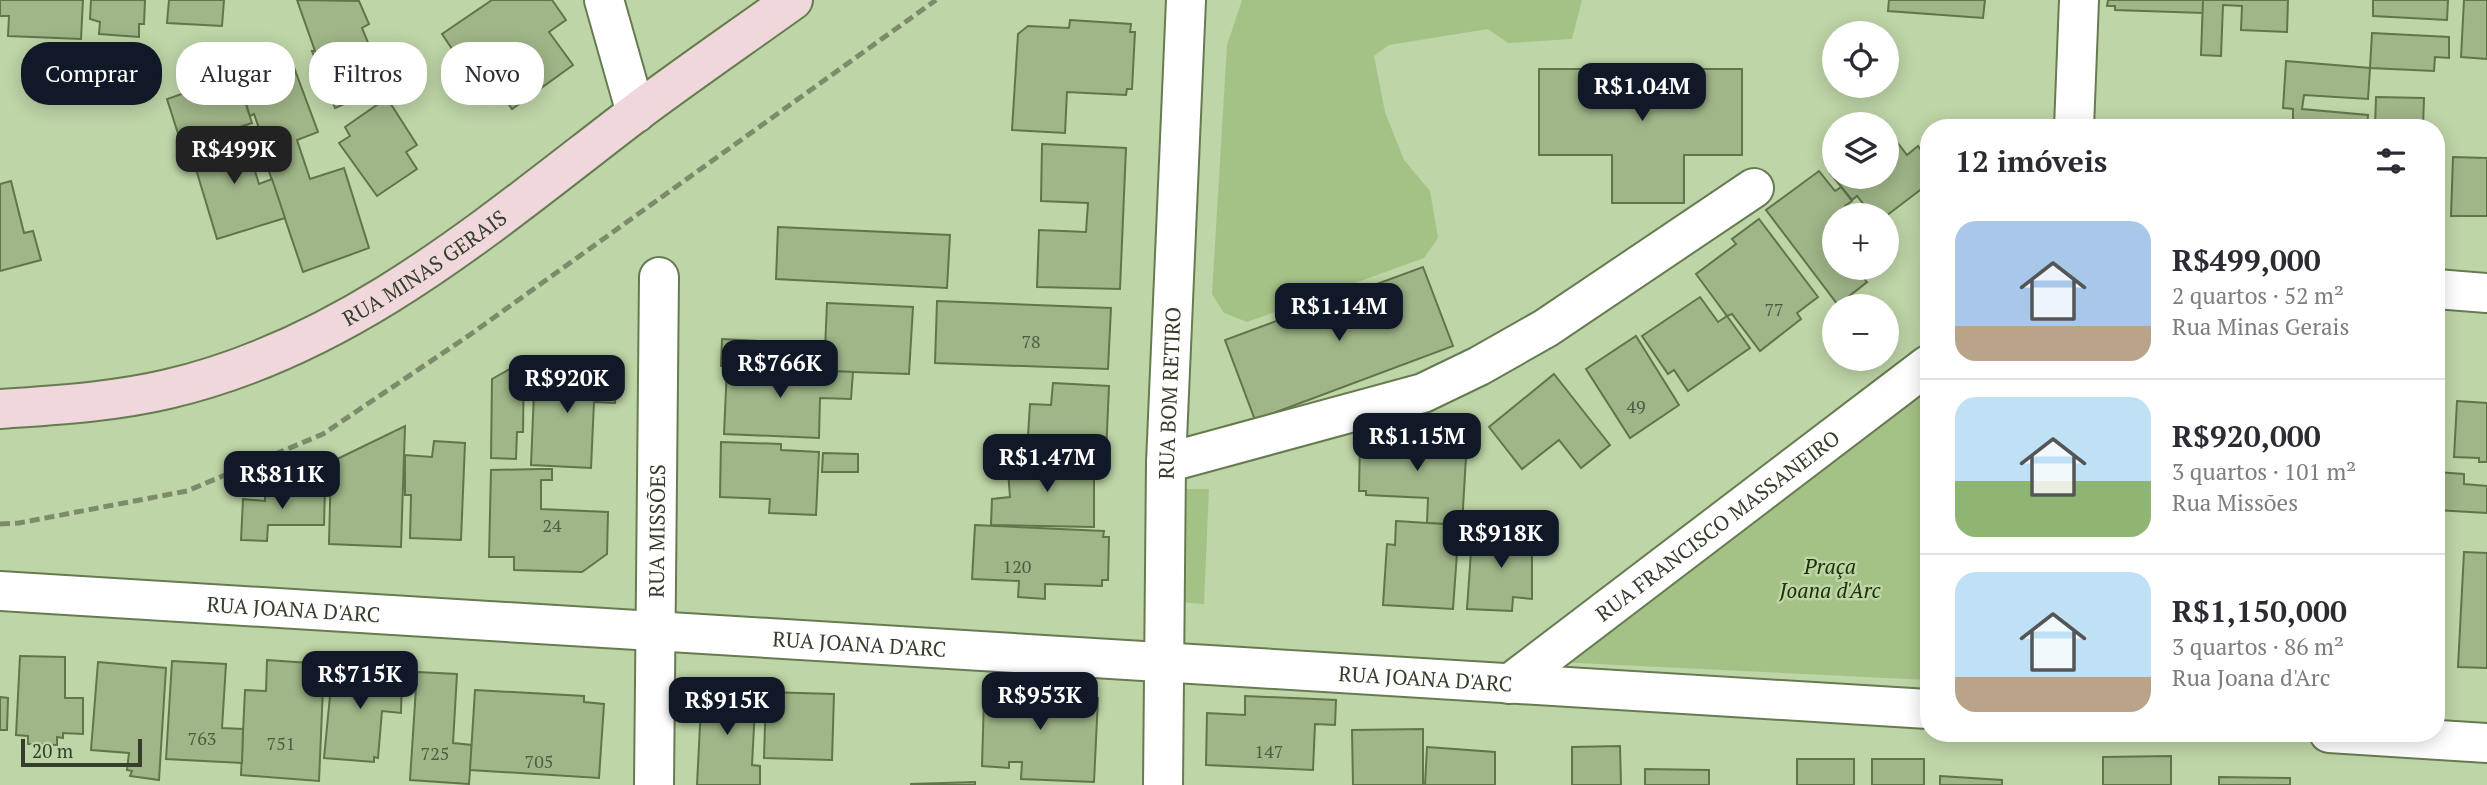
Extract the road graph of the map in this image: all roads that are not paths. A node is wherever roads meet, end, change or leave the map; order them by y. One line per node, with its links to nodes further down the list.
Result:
1 (604, 0): 5 (street)
2 (793, 0): 5 (main road, RUA MINAS GERAIS)
3 (1186, 0): 13 (street, RUA BOM RETIRO)
4 (2079, 0): 6 (street)
5 (636, 113): 12 (main road, RUA MINAS GERAIS)
6 (2074, 119)
7 (1754, 188): 13 (street)
8 (659, 277): 15 (street, RUA MISSÕES)
9 (2445, 290): 10 (street)
10 (2487, 293)
11 (1920, 371): 17 (street, RUA FRANCISCO MASSANEIRO)
12 (0, 409)
13 (1166, 463): 16 (street, RUA BOM RETIRO)
14 (0, 591): 15 (street, RUA JOANA D'ARC)
15 (656, 633): 16 (street, RUA JOANA D'ARC); 21 (street, RUA MISSÕES)
16 (1163, 664): 17 (street, RUA JOANA D'ARC); 22 (street, RUA BOM RETIRO)
17 (1509, 684): 18 (street, RUA JOANA D'ARC)
18 (1920, 709)
19 (2445, 740): 20 (street)
20 (2487, 743)
21 (654, 785)
22 (1163, 785)

